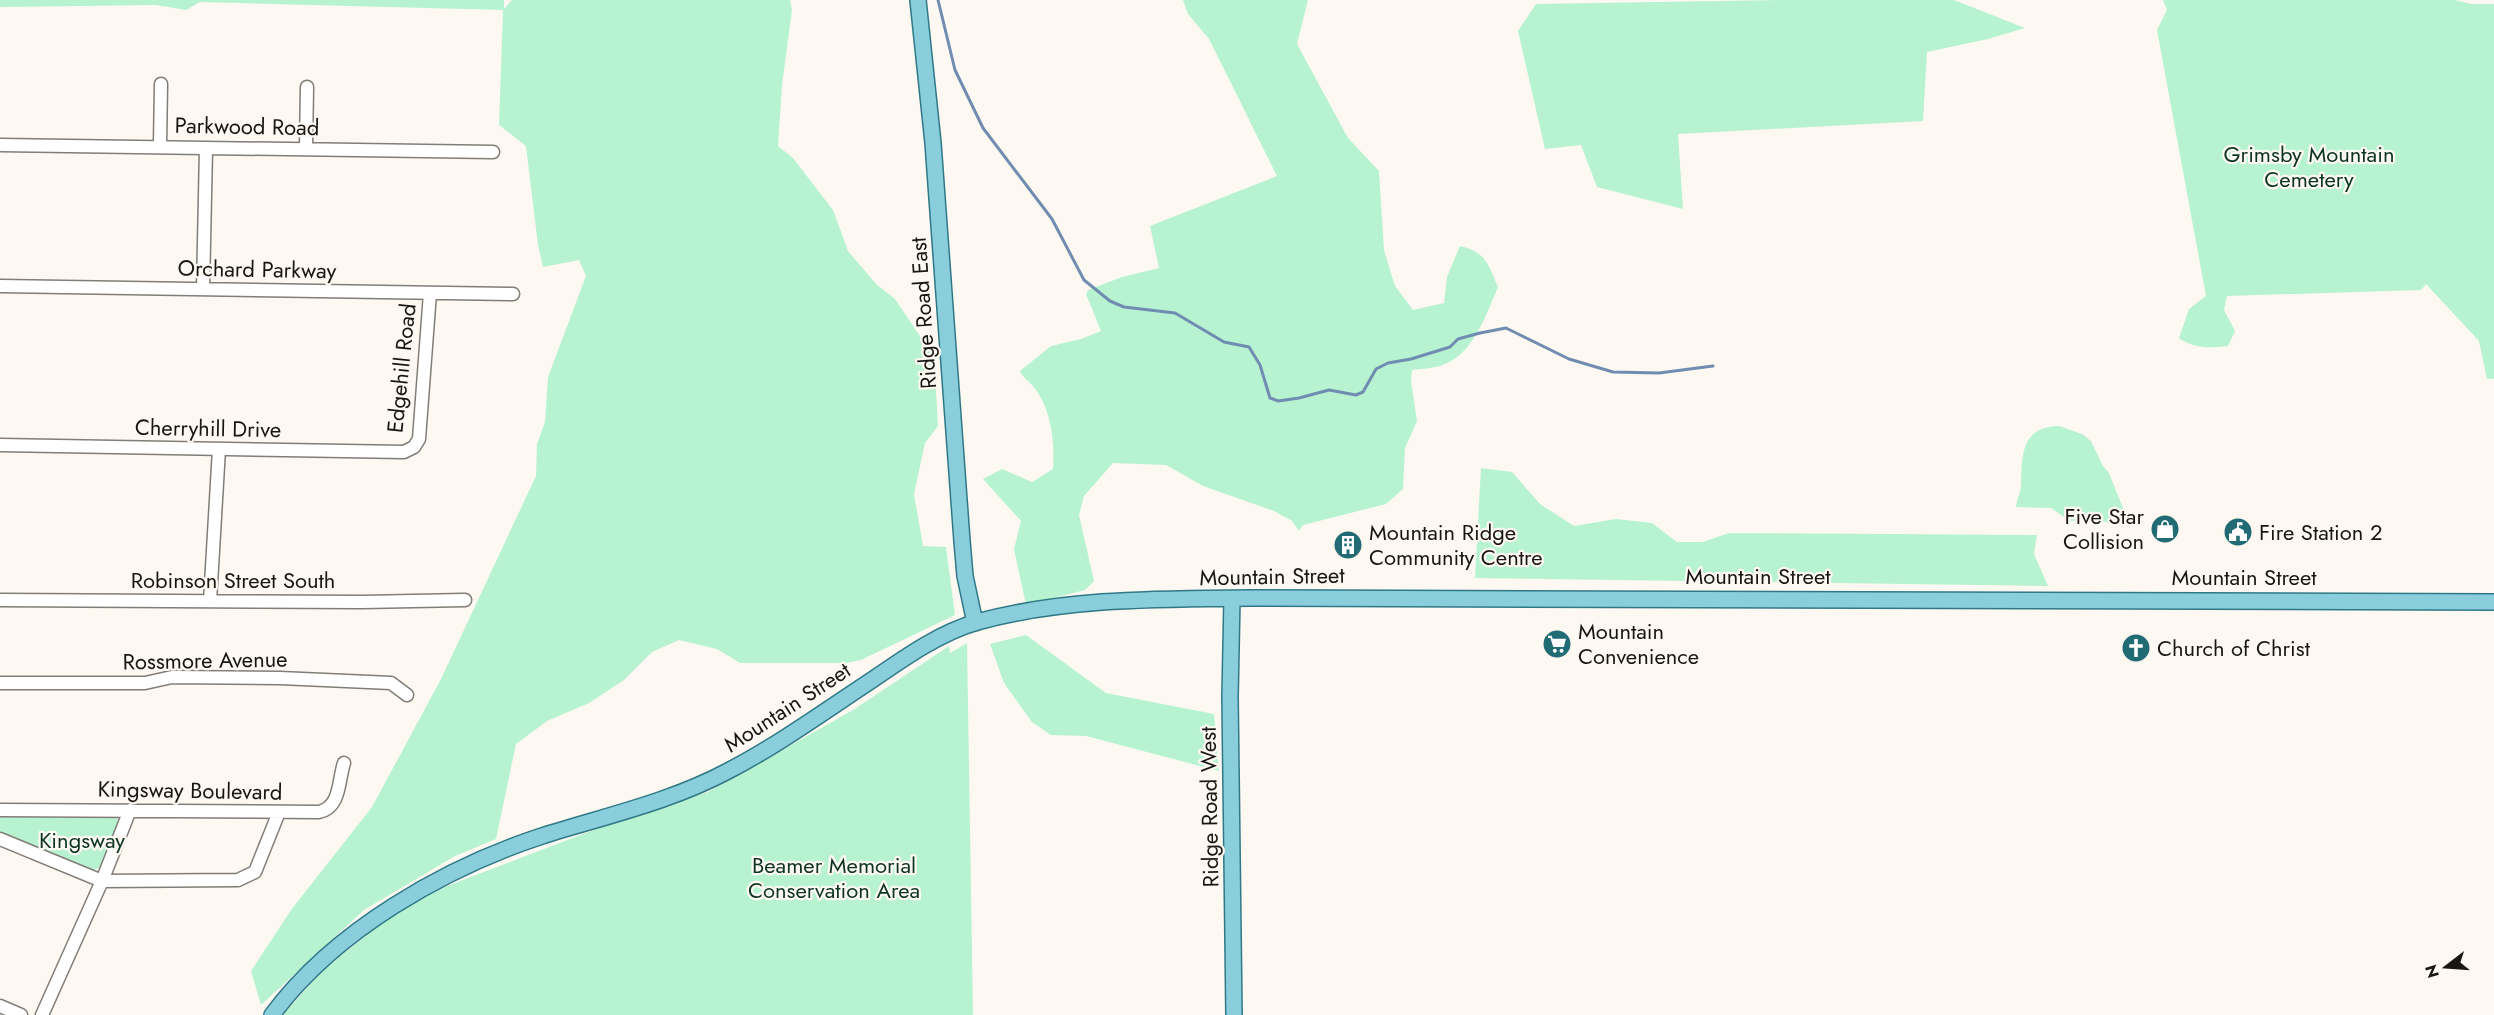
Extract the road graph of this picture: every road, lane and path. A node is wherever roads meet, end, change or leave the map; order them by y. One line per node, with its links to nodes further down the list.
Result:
1 (918, 0): 21 (main road, Ridge Road East)
2 (161, 84): 5 (street)
3 (307, 87): 6 (street)
4 (0, 145): 5 (street, Parkwood Road)
5 (160, 146): 7 (street, Parkwood Road)
6 (306, 148): 7 (street, Parkwood Road); 8 (street, Parkwood Road)
7 (206, 149): 10 (street)
8 (493, 152)
9 (0, 285): 10 (street, Orchard Parkway)
10 (203, 289): 11 (street, Orchard Parkway)
11 (430, 293): 12 (street, Orchard Parkway); 14 (street, Edgehill Road)
12 (513, 294)
13 (0, 446): 15 (street, Cherryhill Drive)
14 (414, 447): 15 (street, Cherryhill Drive)
15 (219, 449): 19 (street)
16 (1232, 598): 20 (main road, Mountain Street); 21 (main road, Mountain Street); 34 (main road, Ridge Road West)
17 (0, 600): 19 (street, Robinson Street South)
18 (465, 600): 19 (street, Robinson Street South)
19 (210, 601)
20 (2494, 602)
21 (975, 623): 33 (main road, Mountain Street)
22 (0, 683): 23 (street, Rossmore Avenue)
23 (407, 696)
24 (344, 763): 27 (street, Kingsway Boulevard)
25 (0, 810): 26 (street, Kingsway Boulevard)
26 (130, 810): 27 (street, Kingsway Boulevard); 29 (street)
27 (279, 812): 29 (street)
28 (0, 839): 29 (street)
29 (102, 881): 32 (street)
30 (0, 1006): 31 (street)
31 (21, 1015)
32 (42, 1015)
33 (272, 1015)
34 (1234, 1015)

